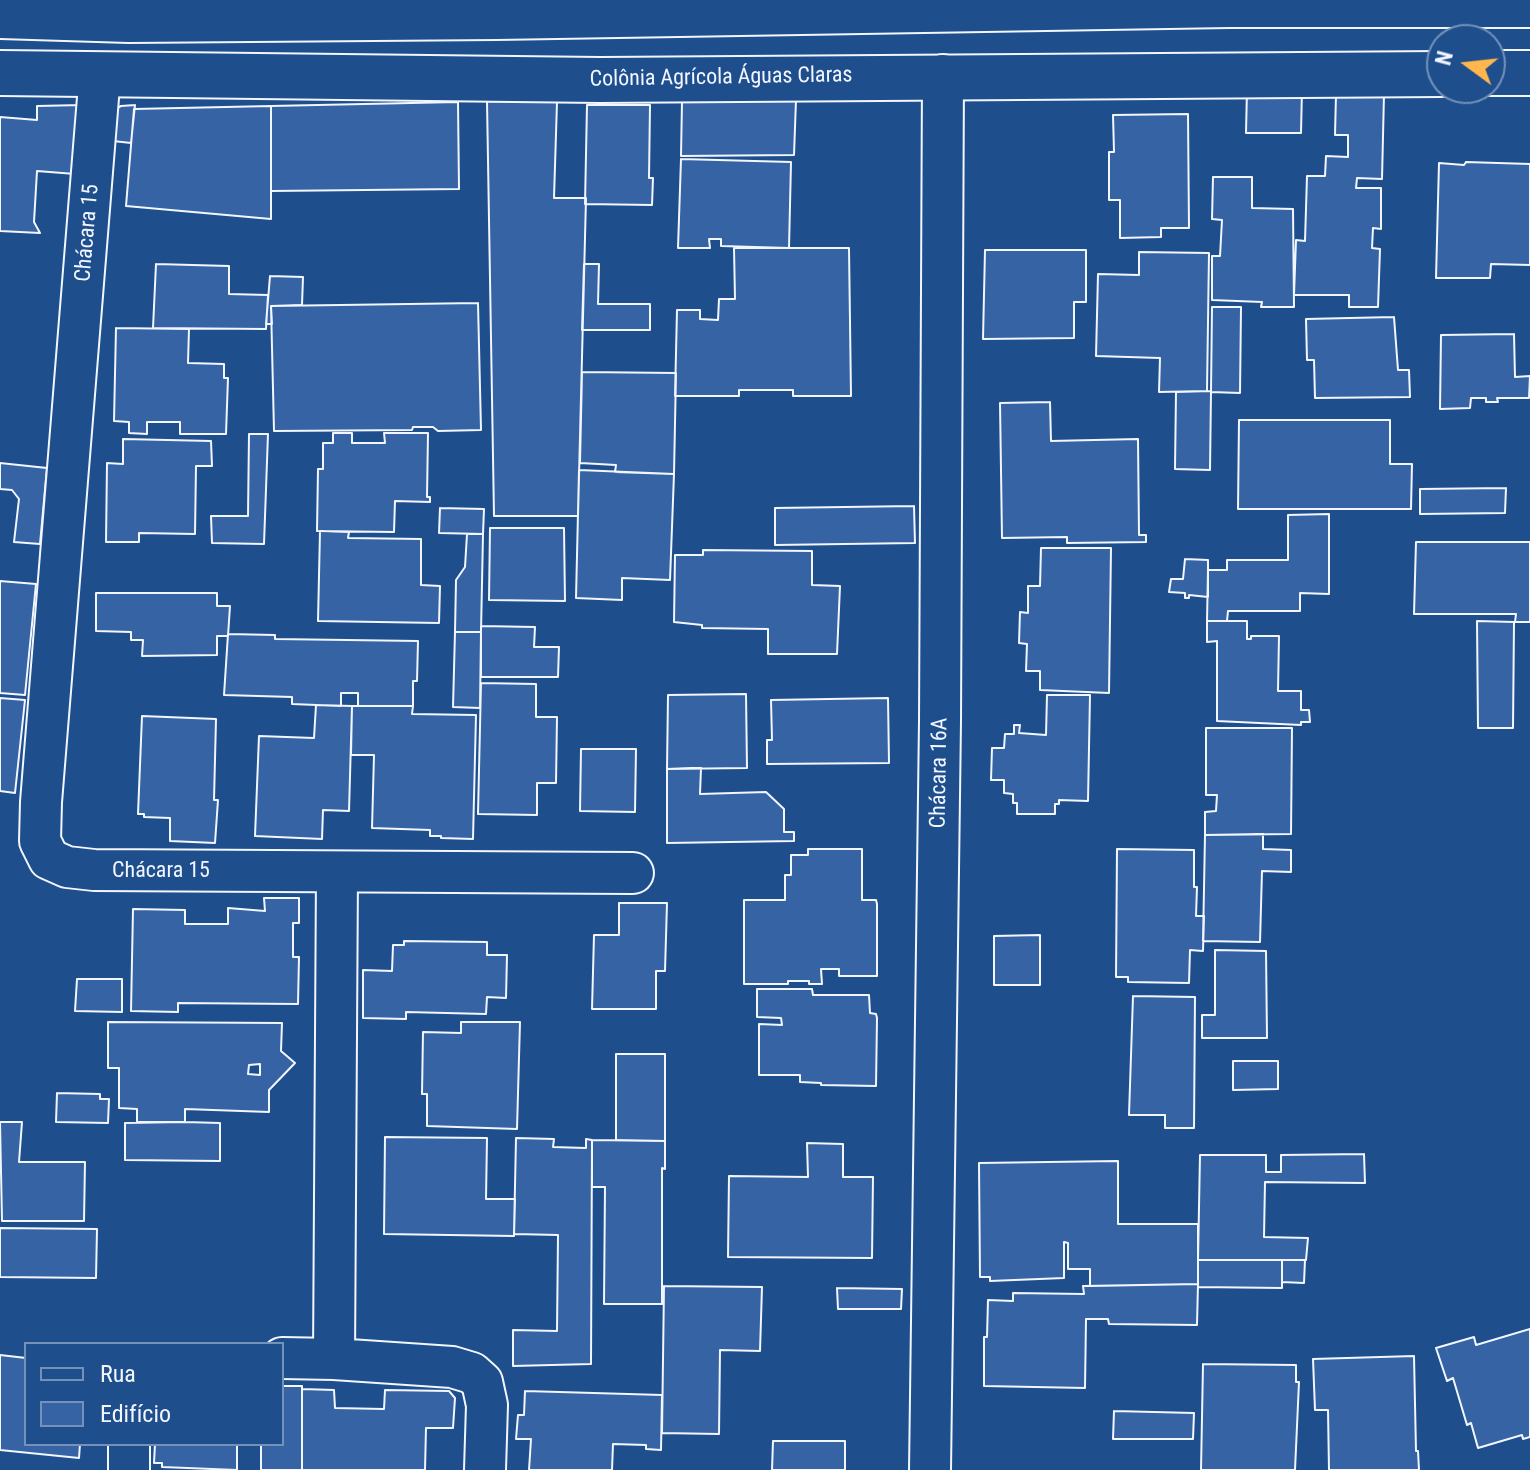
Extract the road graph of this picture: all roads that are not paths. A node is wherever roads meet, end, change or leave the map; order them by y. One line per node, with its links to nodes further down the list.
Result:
1 (1229, 2): 2 (main road); 3 (main road)
2 (1530, 5)
3 (496, 9): 4 (main road)
4 (0, 16)
5 (0, 73): 6 (main road, Colônia Agrícola Águas Claras)
6 (100, 73): 10 (main road, Colônia Agrícola Águas Claras); 11 (street, Chácara 15)
7 (1506, 73): 8 (main road)
8 (1530, 73)
9 (1426, 74): 10 (main road, Colônia Agrícola Águas Claras)
10 (943, 75): 18 (street, Chácara 16A)
11 (337, 872): 12 (street, Chácara 15); 14 (street)
12 (633, 873)
13 (284, 1358): 14 (street)
14 (334, 1359): 17 (street)
15 (129, 1446): 16 (street)
16 (129, 1470)
17 (485, 1470)
18 (930, 1470)

